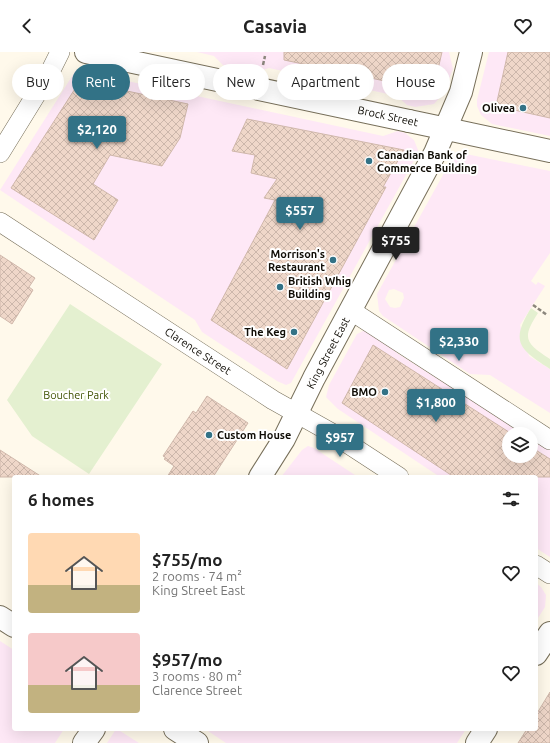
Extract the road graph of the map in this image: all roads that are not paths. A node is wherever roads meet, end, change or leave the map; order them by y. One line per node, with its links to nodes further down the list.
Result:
1 (60, 52): 6 (street)
2 (86, 52): 4 (main road, Brock Street)
3 (471, 52): 4 (main road, King Street East)
4 (447, 129): 5 (main road, Brock Street); 8 (main road, King Street East)
5 (550, 150)
6 (0, 153)
7 (0, 222): 9 (street, Clarence Street)
8 (350, 310): 9 (main road, King Street East); 10 (street)
9 (297, 414): 11 (main road, King Street East); 12 (street, Clarence Street)
10 (550, 440)
11 (261, 475)
12 (396, 475)
13 (538, 566): 14 (street)
14 (550, 574)
15 (0, 617): 16 (main road)
16 (12, 625)
17 (550, 633): 18 (main road)
18 (538, 651)
19 (93, 731): 22 (main road)
20 (178, 731): 23 (main road)
21 (485, 731): 24 (main road)
22 (84, 743)
23 (197, 743)
24 (477, 743)

